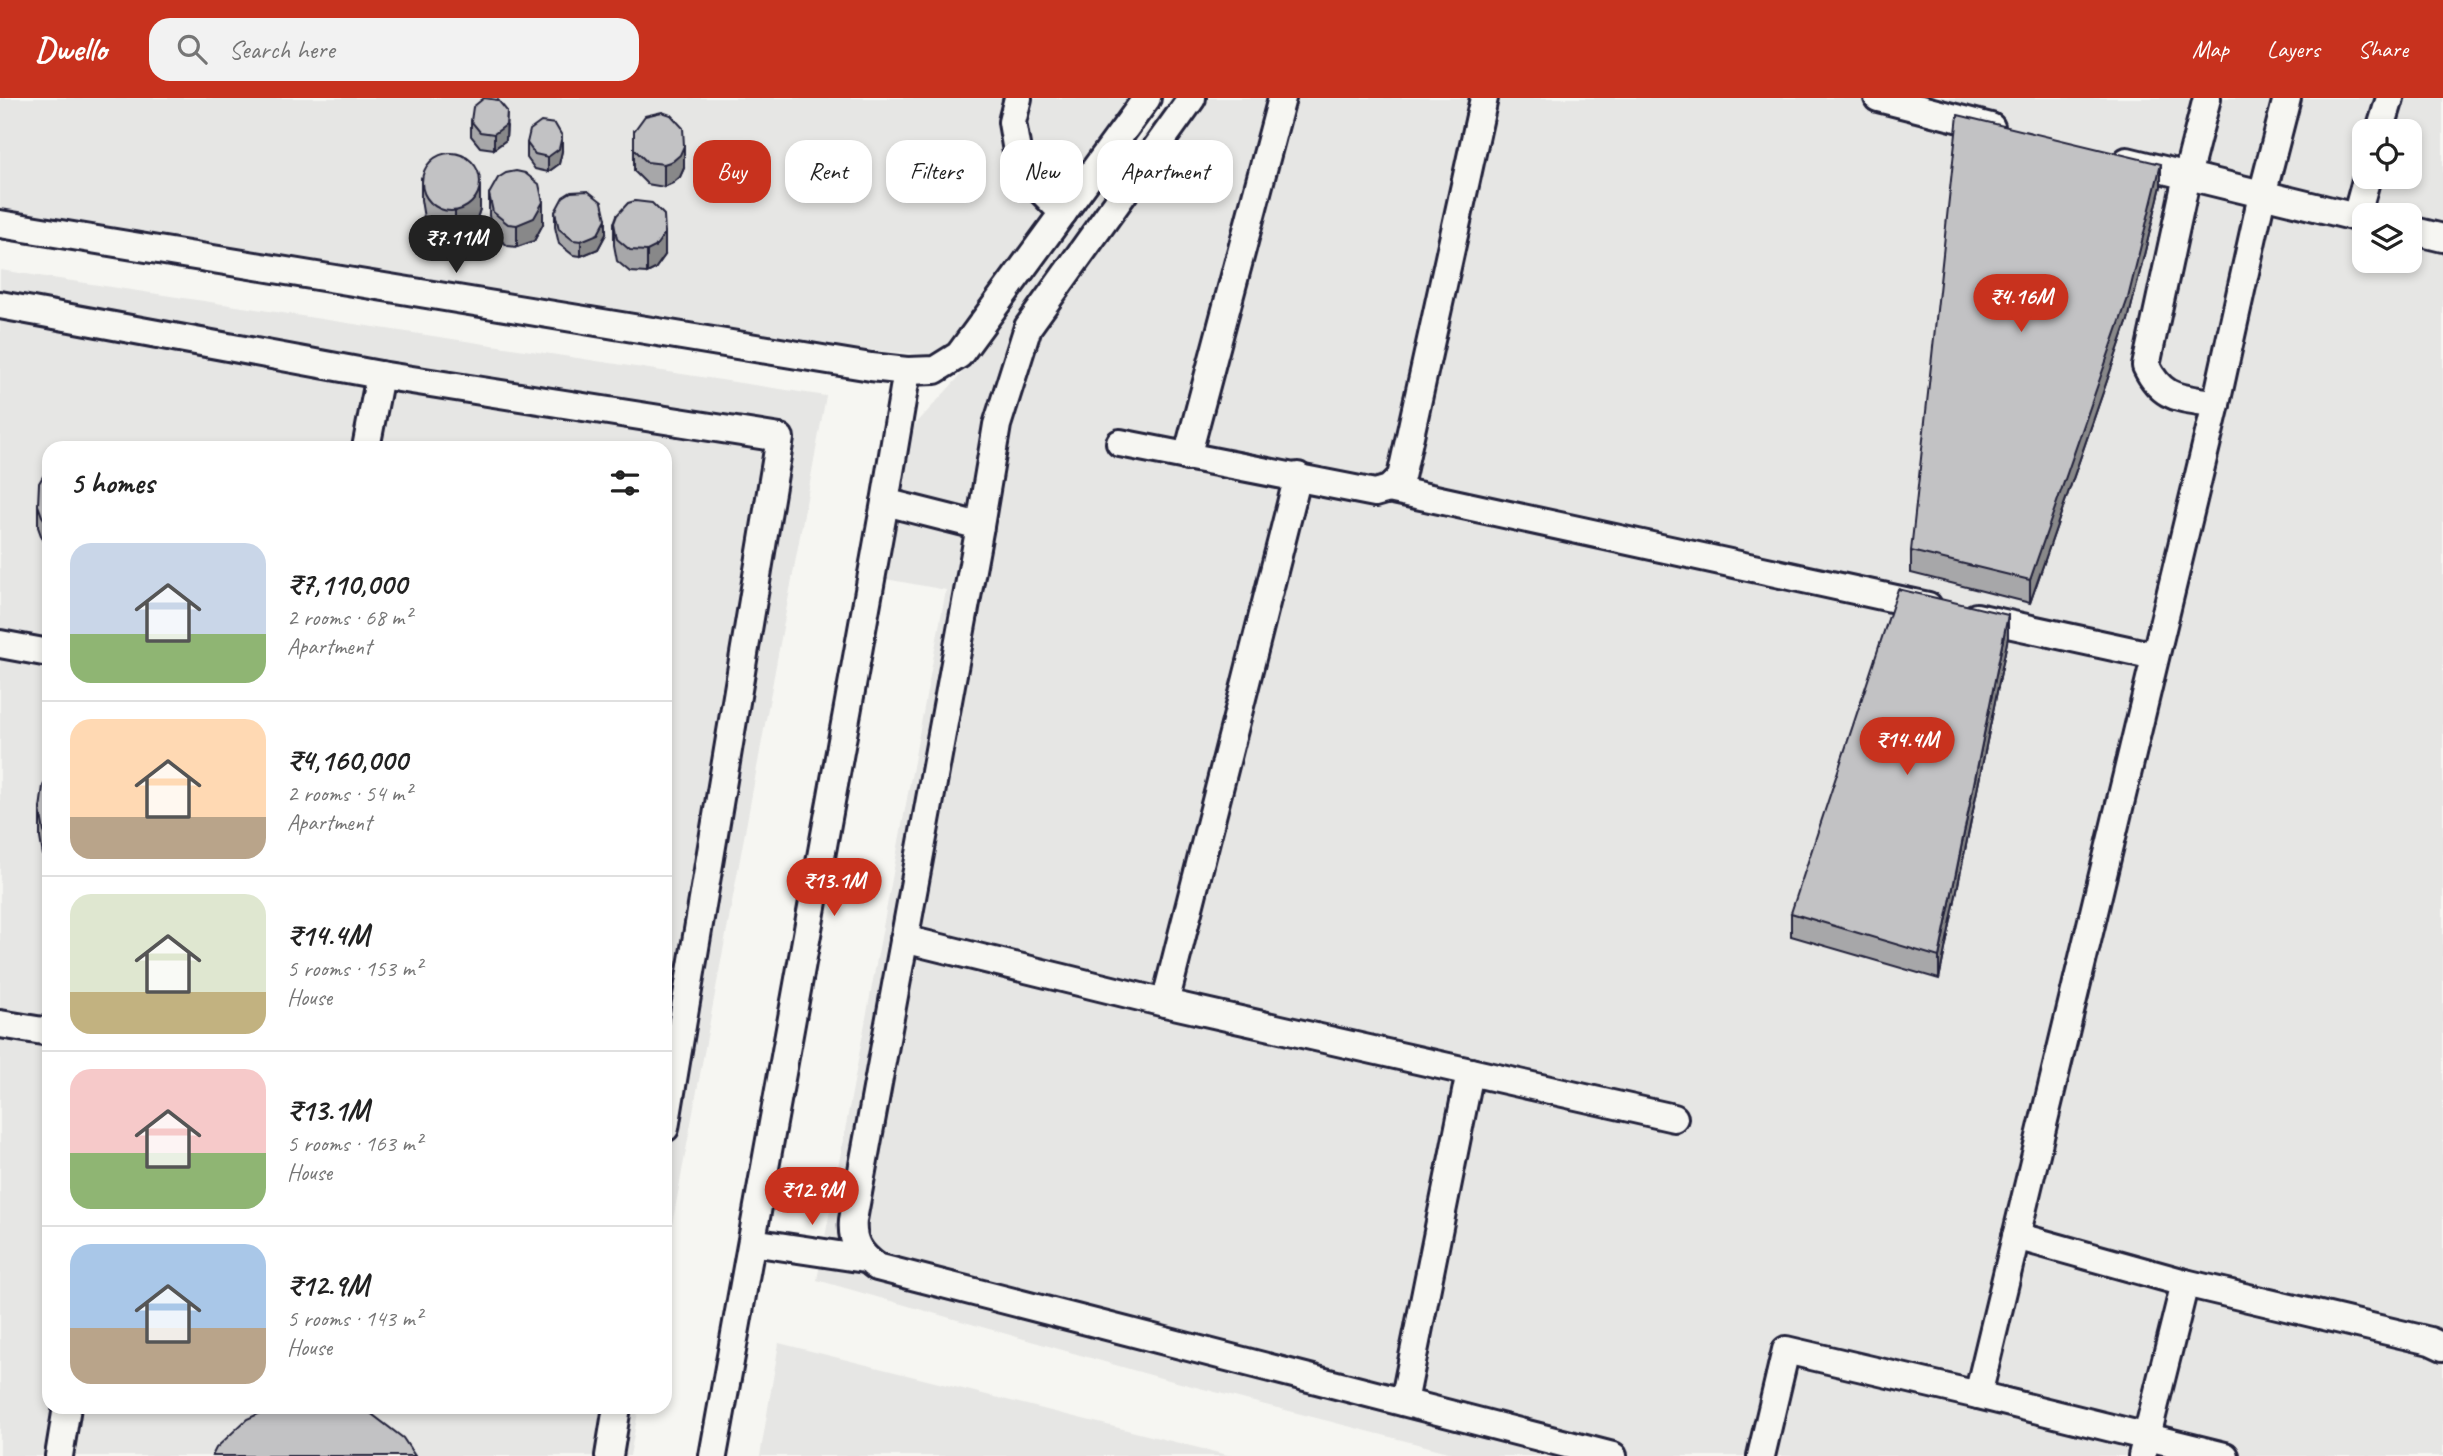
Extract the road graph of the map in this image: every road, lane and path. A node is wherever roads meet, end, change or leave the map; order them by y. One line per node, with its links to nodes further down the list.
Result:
1 (1017, 98): 15 (street)
2 (1147, 98): 15 (street)
3 (1192, 98): 30 (street)
4 (1282, 98): 26 (street)
5 (1484, 98): 28 (street)
6 (1878, 98): 11 (street)
7 (2207, 98): 13 (street)
8 (2287, 98): 14 (street)
9 (2390, 98): 10 (street)
10 (2384, 119)
11 (2012, 132)
12 (2106, 156): 13 (street)
13 (2187, 176): 14 (street); 23 (street)
14 (2262, 194): 16 (street); 23 (street)
15 (1063, 213): 21 (street)
16 (2352, 216)
17 (0, 224): 21 (street)
18 (2422, 233): 19 (street)
19 (2443, 239)
20 (0, 305): 22 (street)
21 (907, 371): 29 (street)
22 (380, 375): 24 (street); 39 (street)
23 (2216, 404): 33 (street)
24 (367, 441)
25 (1120, 443): 26 (street)
26 (1187, 457): 27 (street)
27 (1298, 477): 28 (street); 35 (street)
28 (1389, 489): 33 (street)
29 (885, 502): 30 (street); 42 (street)
30 (980, 526): 34 (street)
31 (0, 644): 32 (street)
32 (42, 652)
33 (2155, 656): 41 (street)
34 (904, 939): 35 (street); 43 (street)
35 (1165, 1003): 38 (street)
36 (0, 1024): 37 (street)
37 (42, 1031)
38 (1470, 1072): 40 (street); 47 (street)
39 (672, 1086)
40 (1674, 1118)
41 (2016, 1236): 44 (street); 46 (street)
42 (752, 1242): 43 (street); 53 (street)
43 (865, 1259): 47 (street)
44 (2185, 1283): 45 (street); 50 (street)
45 (2443, 1348)
46 (1978, 1395): 50 (street); 55 (street)
47 (1404, 1402): 54 (street)
48 (66, 1414): 51 (street)
49 (616, 1414): 52 (street)
50 (2144, 1446): 56 (street)
51 (59, 1456)
52 (608, 1456)
53 (713, 1456)
54 (1613, 1456)
55 (1761, 1456)
56 (2225, 1456)

